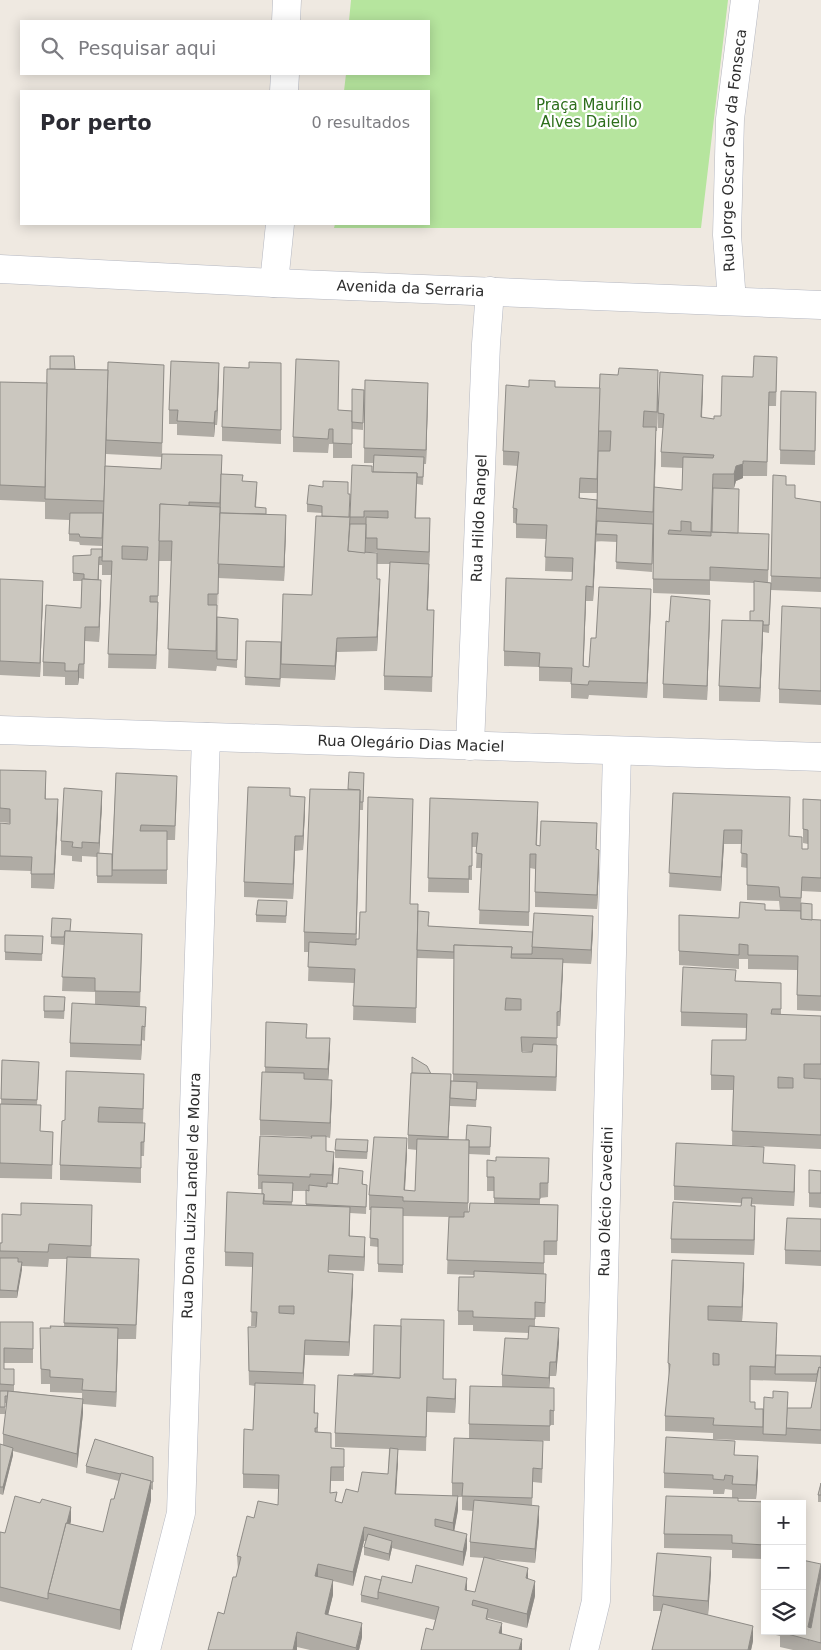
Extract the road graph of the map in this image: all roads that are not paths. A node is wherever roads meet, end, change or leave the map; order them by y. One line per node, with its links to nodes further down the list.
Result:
1 (287, 0): 3 (street)
2 (745, 0): 10 (street, Rua Jorge Oscar Gay da Fonseca)
3 (286, 20)
4 (284, 75): 5 (street)
5 (284, 90)
6 (280, 225): 8 (street)
7 (0, 269): 8 (street, Avenida da Serraria)
8 (274, 284): 9 (street, Avenida da Serraria)
9 (490, 291): 10 (street, Avenida da Serraria); 14 (street, Rua Hildo Rangel)
10 (732, 301): 11 (street, Avenida da Serraria)
11 (821, 305)
12 (0, 730): 13 (street, Rua Olegário Dias Maciel)
13 (206, 737): 14 (street, Rua Olegário Dias Maciel); 17 (street, Rua Dona Luiza Landel de Moura)
14 (470, 746): 15 (street, Rua Olegário Dias Maciel)
15 (617, 751): 16 (street, Rua Olegário Dias Maciel); 18 (street, Rua Olécio Cavedini)
16 (821, 757)
17 (146, 1650)
18 (584, 1650)

